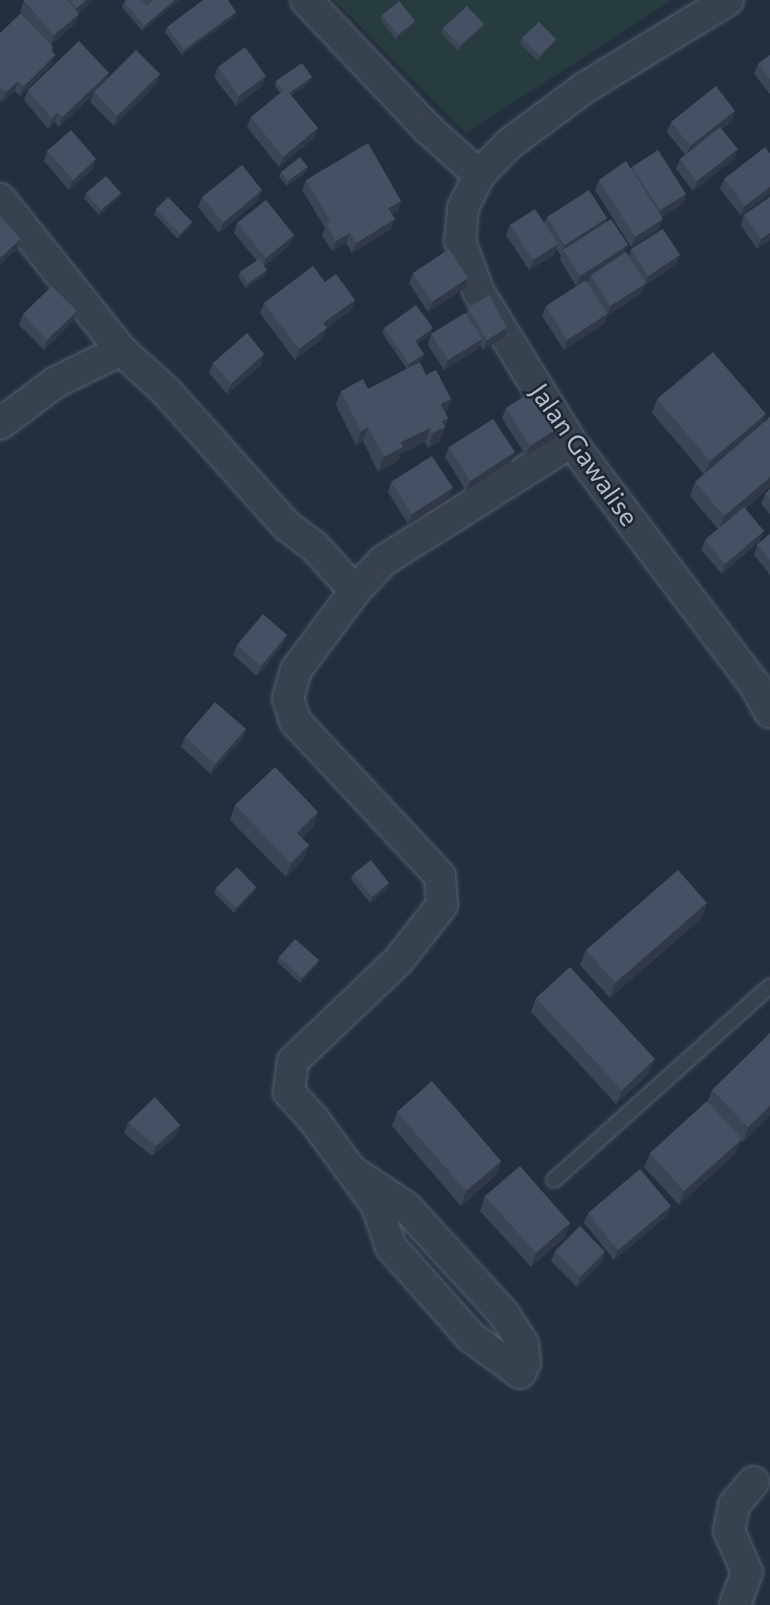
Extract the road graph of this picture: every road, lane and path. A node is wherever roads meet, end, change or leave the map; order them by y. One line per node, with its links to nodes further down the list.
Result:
1 (306, 0): 3 (street)
2 (728, 0): 3 (street, Jalan Gawalise)
3 (479, 176): 7 (street, Jalan Gawalise)
4 (0, 199): 5 (street)
5 (121, 350): 6 (street); 8 (street)
6 (0, 424)
7 (571, 442): 8 (street); 9 (street, Jalan Gawalise)
8 (355, 591): 12 (street)
9 (763, 675): 10 (street, Jalan Gawalise)
10 (770, 712)
11 (770, 986): 13 (lane)
12 (352, 1171): 12 (street)
13 (554, 1180)
14 (753, 1482): 15 (street)
15 (735, 1605)

